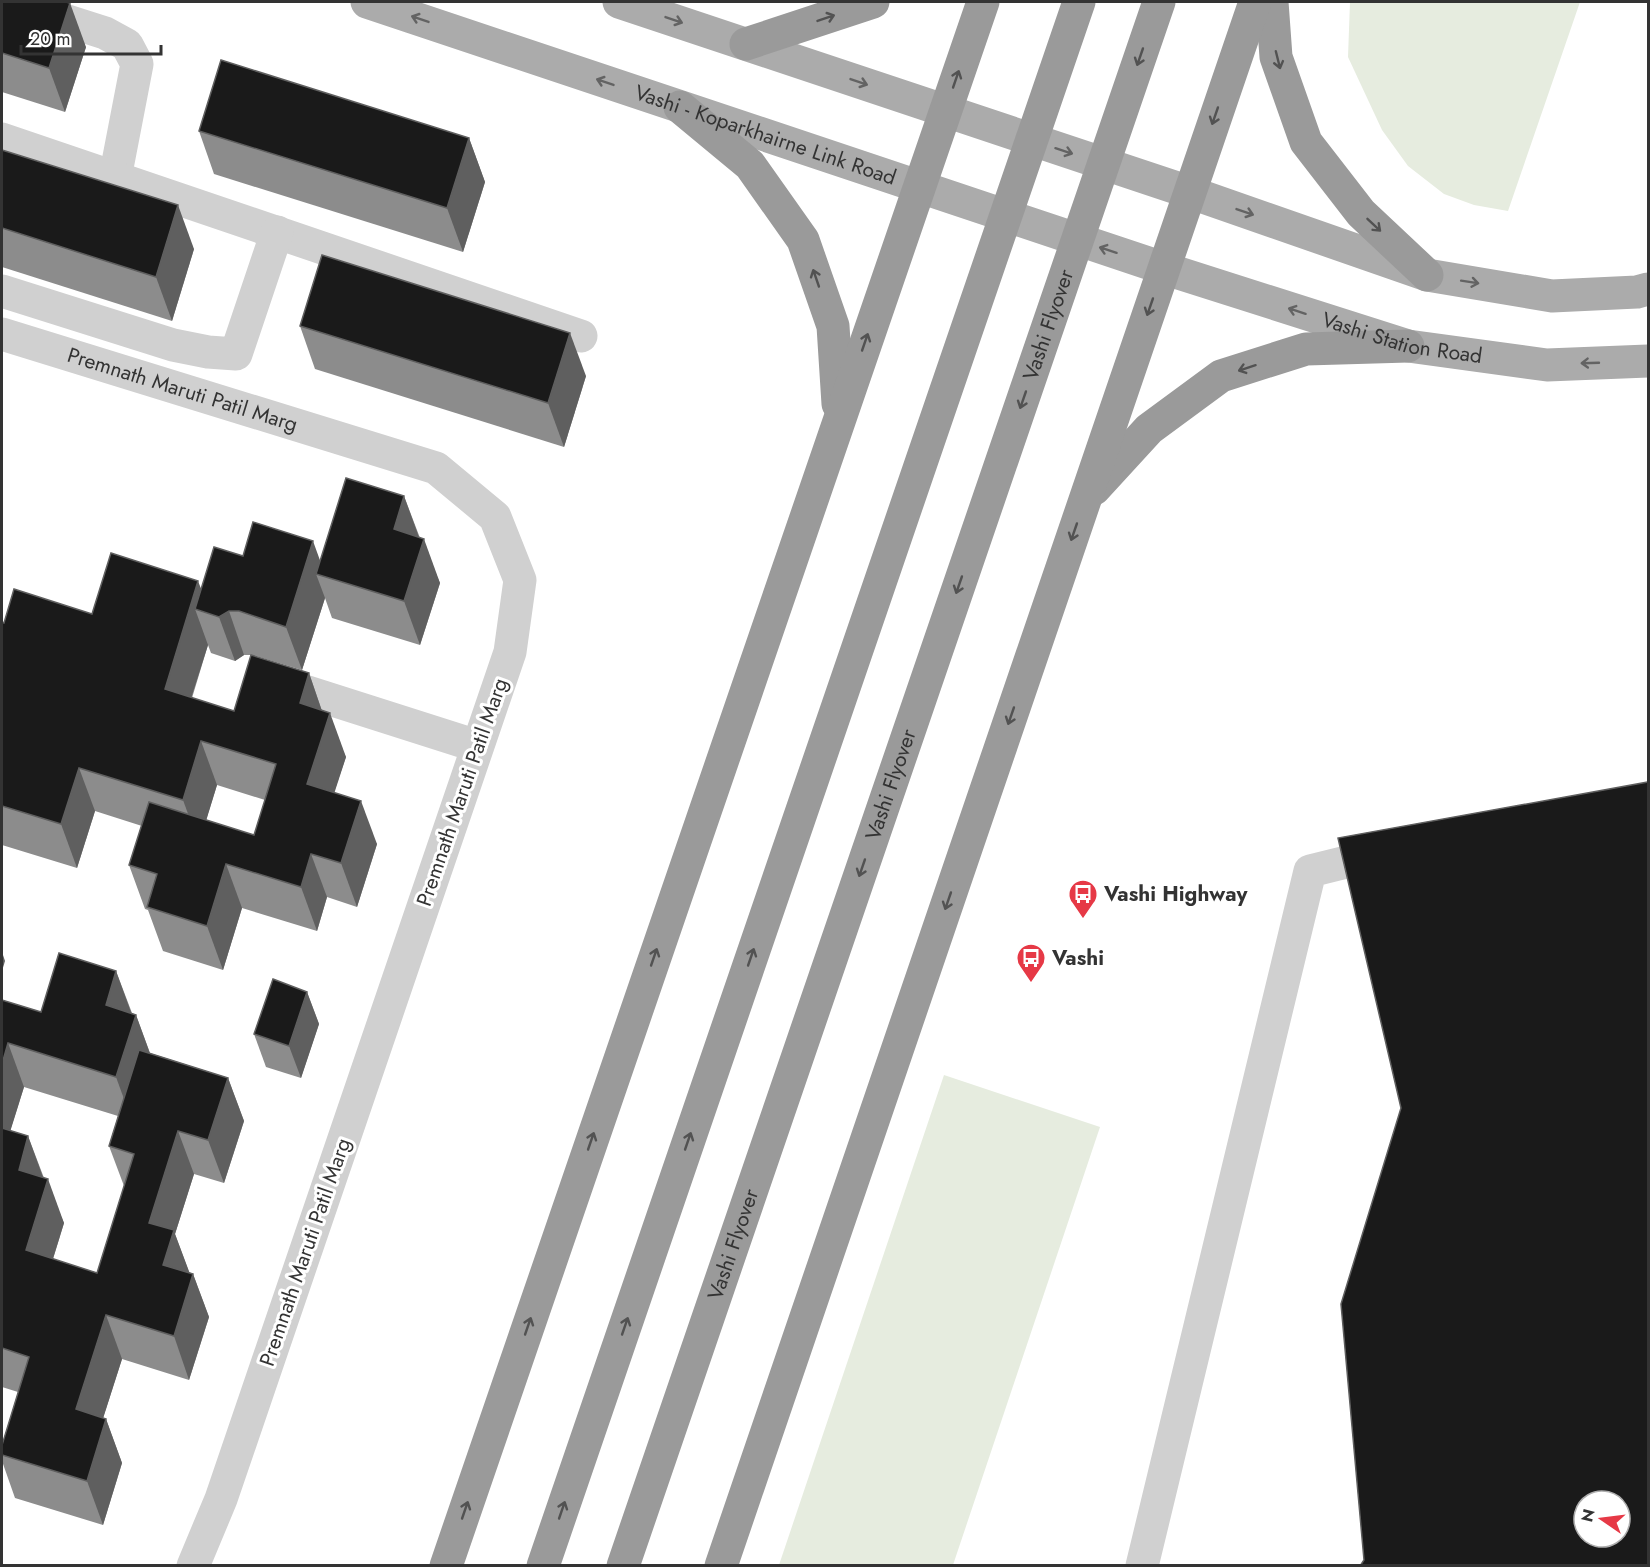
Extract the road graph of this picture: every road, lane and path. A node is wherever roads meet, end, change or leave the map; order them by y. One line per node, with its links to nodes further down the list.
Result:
1 (8, 2): 14 (street)
2 (366, 2): 11 (main road, Vashi - Koparkhairne Link Road, one-way to 2)
3 (619, 2): 10 (main road, one-way to 10)
4 (873, 2): 10 (highway, one-way to 4)
5 (983, 2): 12 (highway, one-way to 5)
6 (1079, 2): 33 (highway, one-way to 6, bridge)
7 (1160, 2): 34 (highway, Vashi Flyover, one-way to 34, bridge)
8 (1255, 2): 16 (highway, one-way to 16)
9 (1272, 2): 19 (highway, one-way to 19)
10 (746, 44): 12 (main road, one-way to 12)
11 (680, 107): 15 (main road, Vashi - Koparkhairne Link Road); 26 (highway, one-way to 11)
12 (945, 111): 15 (highway); 16 (main road, one-way to 16)
13 (2, 139): 14 (street)
14 (115, 178): 17 (street)
15 (919, 187): 18 (main road, Vashi - Koparkhairne Link Road, one-way to 15); 26 (highway, one-way to 15)
16 (1189, 192): 18 (highway); 19 (main road, one-way to 19)
17 (277, 232): 21 (street); 23 (street)
18 (1163, 268): 24 (main road, Vashi Station Road, one-way to 18); 27 (highway, one-way to 27)
19 (1427, 275): 20 (main road, one-way to 20)
20 (1648, 289)
21 (2, 291)
22 (2, 334): 29 (street, Premnath Maruti Patil Marg)
23 (581, 336)
24 (1407, 346): 25 (main road, Vashi Station Road, one-way to 24); 27 (highway, one-way to 27)
25 (1648, 361)
26 (839, 418): 32 (highway, one-way to 26)
27 (1085, 498): 35 (highway, one-way to 35)
28 (249, 673): 29 (street)
29 (477, 746): 31 (street, Premnath Maruti Patil Marg)
30 (1412, 846): 36 (street)
31 (192, 1566)
32 (446, 1566)
33 (543, 1566)
34 (623, 1566)
35 (721, 1566)
36 (1142, 1566)

